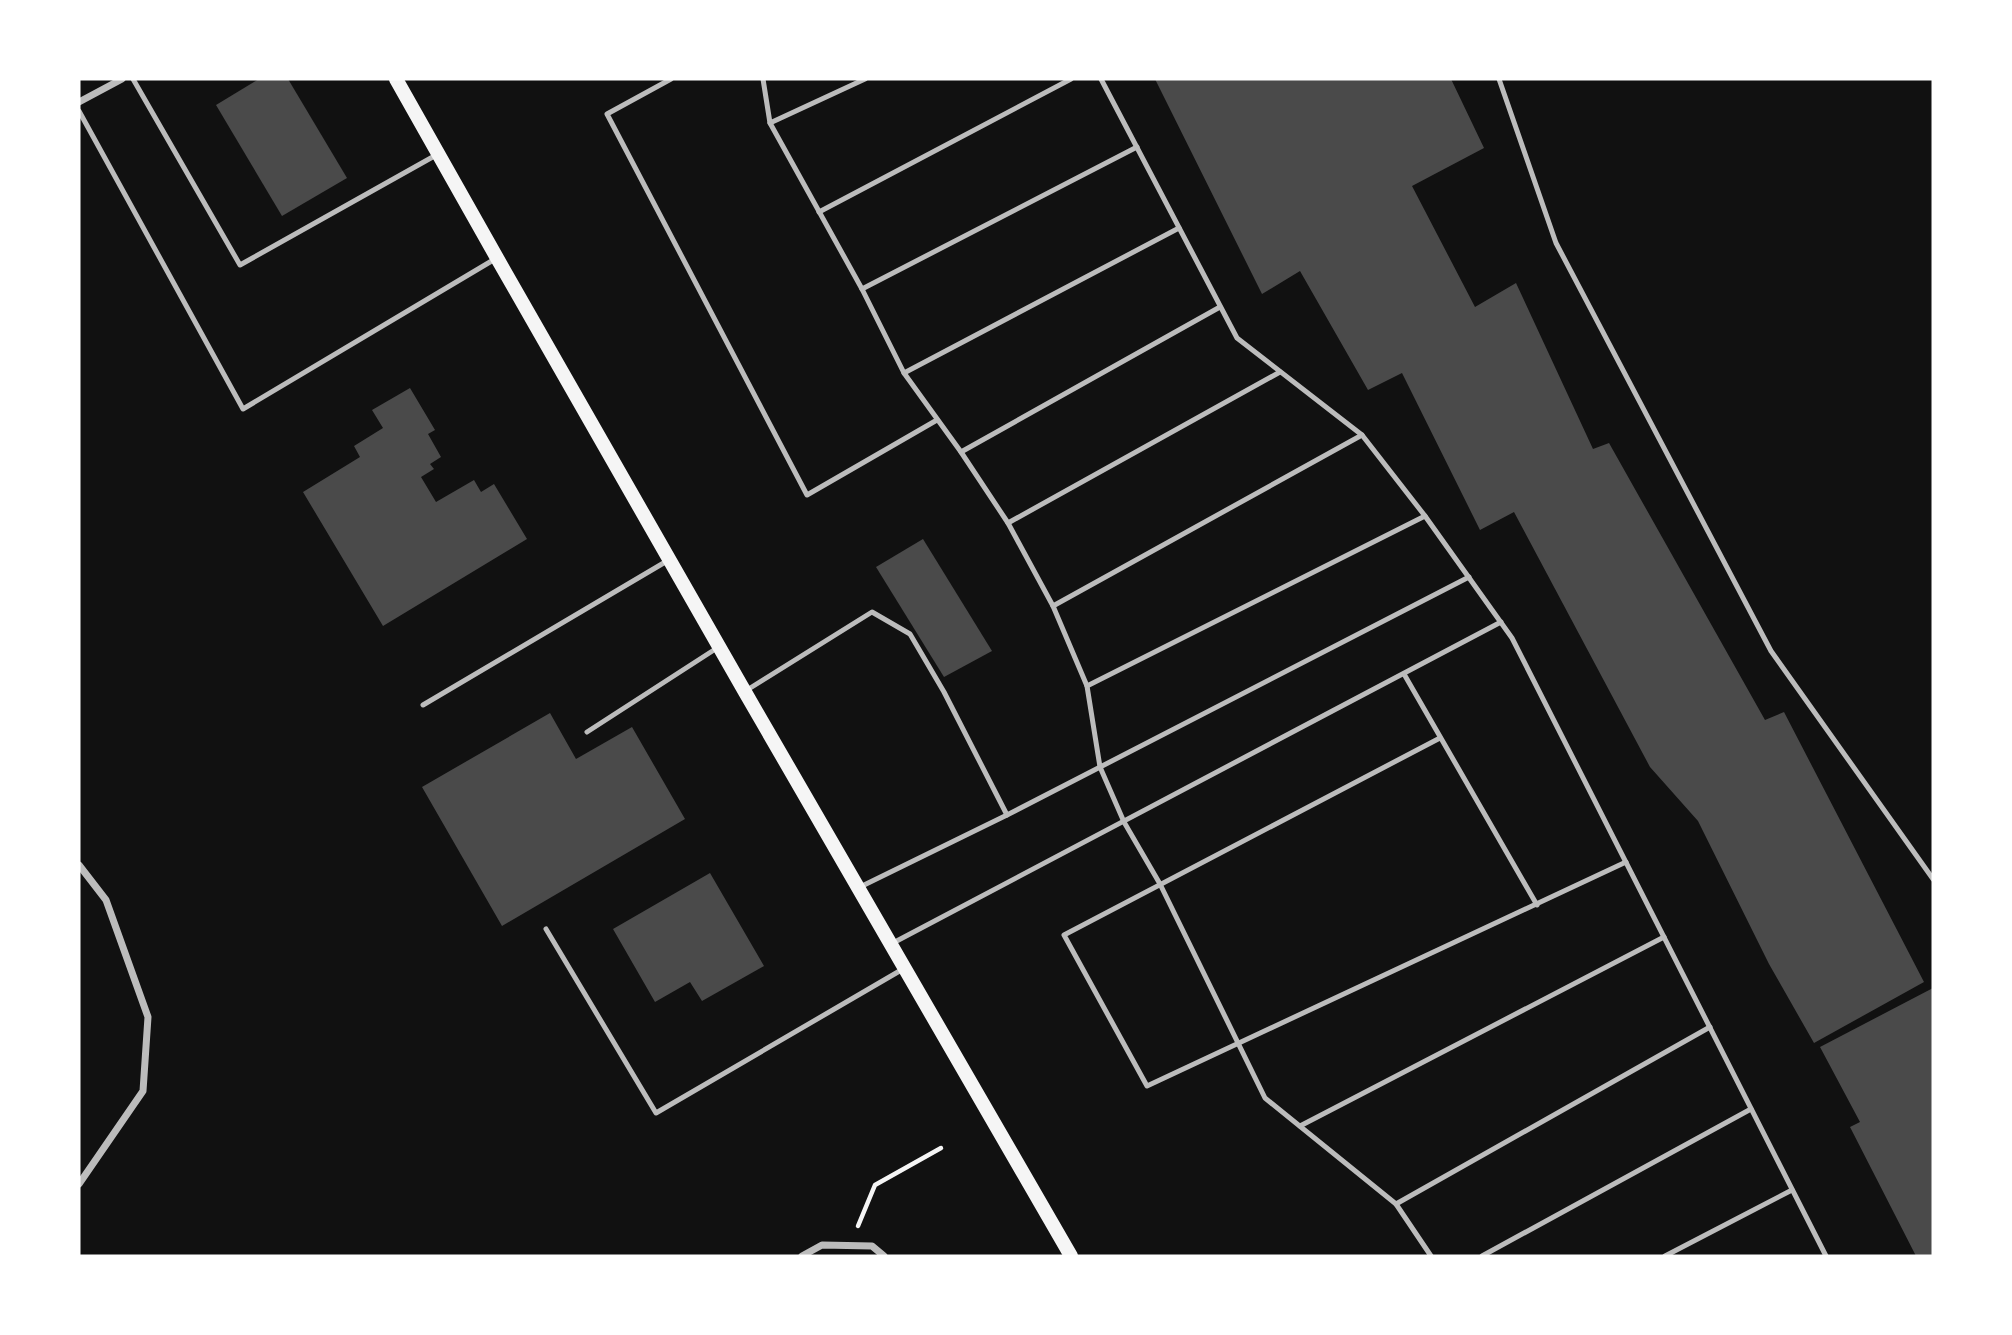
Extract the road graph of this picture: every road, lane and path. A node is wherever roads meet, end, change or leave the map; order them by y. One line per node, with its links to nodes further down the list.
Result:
1 (122, 79): 10 (street)
2 (133, 79): 14 (lane)
3 (396, 79): 14 (main road)
4 (671, 79): 22 (lane)
5 (763, 79): 12 (lane)
6 (865, 79): 12 (lane)
7 (1072, 79): 15 (lane)
8 (1101, 79): 13 (lane)
9 (1499, 79): 43 (lane)
10 (79, 102)
11 (79, 111): 17 (lane)
12 (770, 123): 15 (lane)
13 (1137, 147): 16 (lane); 18 (lane)
14 (438, 154): 17 (main road)
15 (819, 212): 18 (lane)
16 (1179, 228): 19 (lane); 21 (lane)
17 (497, 258): 27 (main road)
18 (862, 289): 21 (lane)
19 (1220, 307): 20 (lane); 24 (lane)
20 (1280, 372): 23 (lane); 26 (lane)
21 (904, 373): 22 (lane)
22 (937, 420): 24 (lane)
23 (1362, 435): 25 (lane); 29 (lane)
24 (961, 452): 26 (lane)
25 (1425, 516): 28 (lane); 33 (lane)
26 (1008, 523): 29 (lane)
27 (670, 559): 31 (main road); 35 (lane)
28 (1469, 577): 30 (lane); 38 (lane)
29 (1053, 606): 33 (lane)
30 (1501, 622): 32 (lane); 41 (lane)
31 (720, 647): 34 (main road); 36 (lane)
32 (1404, 674): 37 (lane); 40 (lane)
33 (1087, 685): 38 (lane)
34 (745, 692): 39 (lane); 45 (main road)
35 (423, 705)
36 (587, 732)
37 (1440, 738): 44 (lane); 46 (lane)
38 (1100, 767): 39 (lane); 40 (lane)
39 (1007, 815): 45 (lane)
40 (1125, 822): 44 (lane); 49 (lane)
41 (1626, 862): 46 (lane); 48 (lane)
42 (79, 865): 56 (street)
43 (1933, 879)
44 (1160, 884): 52 (lane); 52 (lane)
45 (859, 888): 49 (main road)
46 (1537, 905): 52 (lane)
47 (546, 929): 50 (lane)
48 (1664, 937): 51 (lane); 54 (lane)
49 (891, 943): 50 (main road)
50 (905, 968): 62 (main road)
51 (1710, 1027): 53 (lane); 58 (lane)
52 (1238, 1045): 54 (lane)
53 (1751, 1109): 57 (lane); 64 (lane)
54 (1300, 1126): 58 (lane)
55 (941, 1148): 59 (path)
56 (79, 1184)
57 (1792, 1190): 65 (lane); 66 (lane)
58 (1396, 1204): 63 (lane)
59 (850, 1246): 60 (street); 61 (street)
60 (802, 1256)
61 (884, 1256)
62 (1071, 1256)
63 (1431, 1256)
64 (1482, 1256)
65 (1665, 1256)
66 (1826, 1256)

